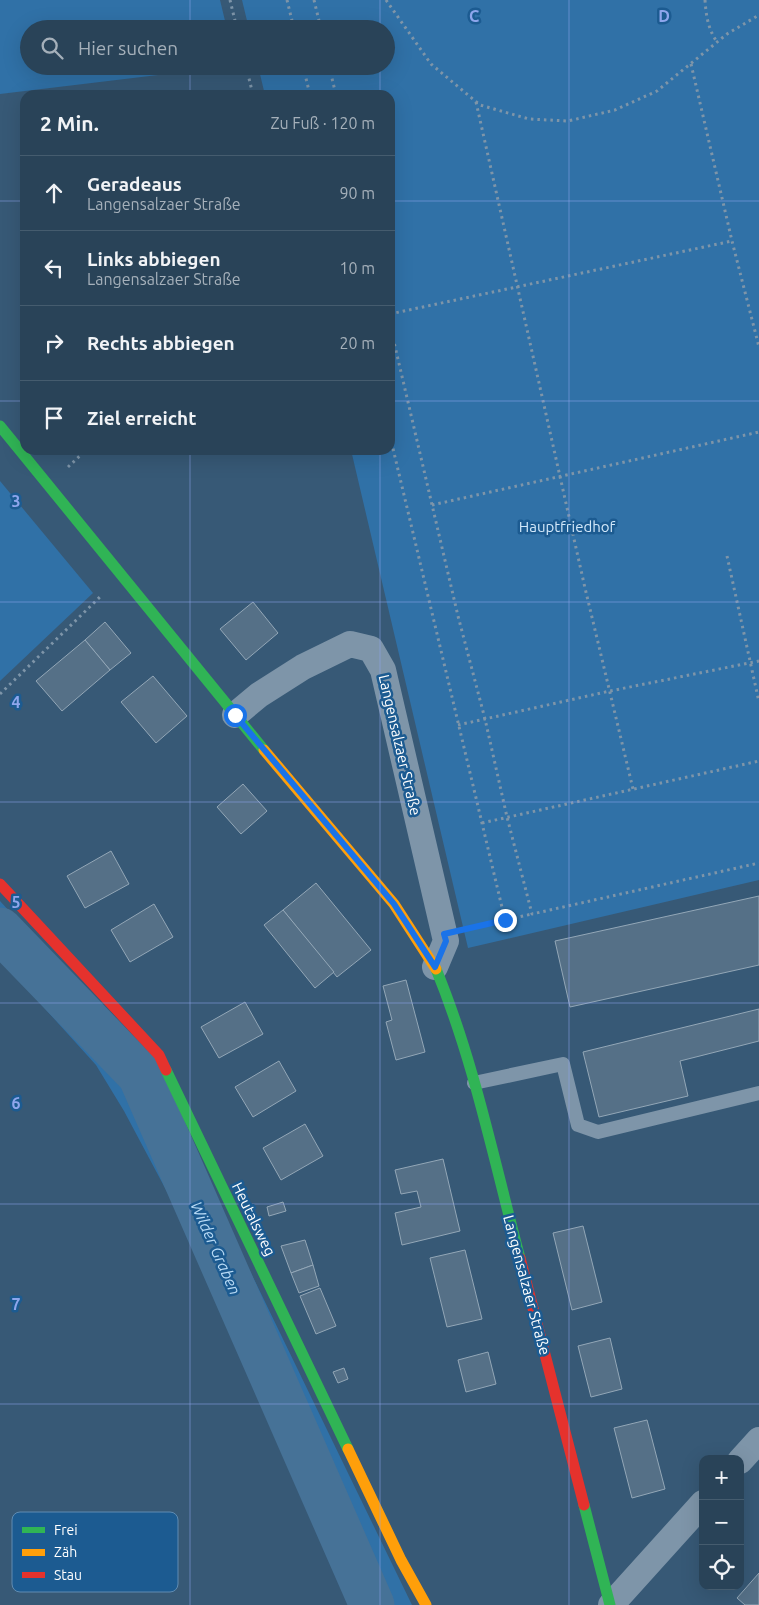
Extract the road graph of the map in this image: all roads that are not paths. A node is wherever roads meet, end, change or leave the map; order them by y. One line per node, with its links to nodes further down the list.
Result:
1 (0, 426): 2 (main road, Langensalzaer Straße)
2 (20, 451)
3 (24, 455): 4 (main road, Langensalzaer Straße)
4 (235, 715): 6 (main road, Langensalzaer Straße); 6 (street, Langensalzaer Straße)
5 (0, 884): 12 (main road, Heutalsweg)
6 (435, 967): 7 (main road, Langensalzaer Straße)
7 (474, 1083): 8 (lane); 13 (main road, Langensalzaer Straße)
8 (759, 1093)
9 (759, 1440): 10 (street)
10 (744, 1457)
11 (699, 1507): 13 (street, Langensalzaer Straße)
12 (426, 1605)
13 (611, 1605)

